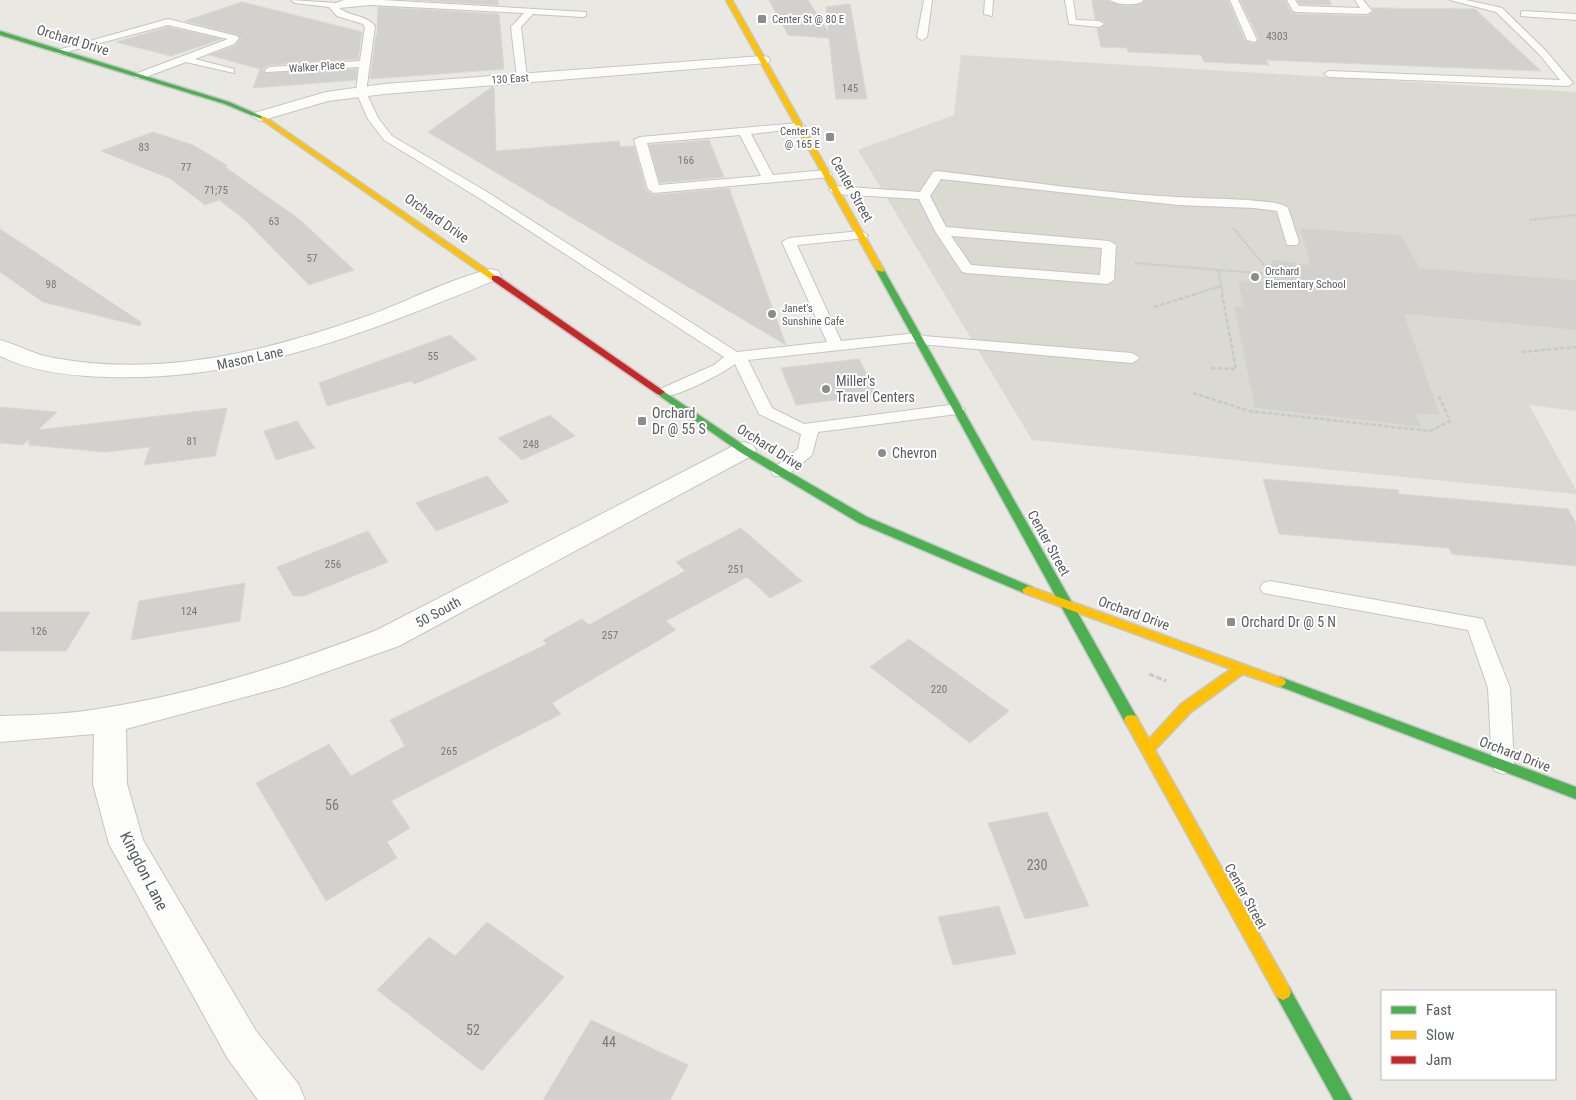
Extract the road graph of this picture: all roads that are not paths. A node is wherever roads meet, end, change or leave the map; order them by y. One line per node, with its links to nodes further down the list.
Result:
1 (295, 0): 12 (lane)
2 (730, 0): 24 (main road, Center Street)
3 (928, 0): 20 (lane)
4 (989, 0): 15 (lane)
5 (1069, 0): 18 (lane)
6 (1114, 0): 11 (lane)
7 (1234, 0): 21 (lane)
8 (1291, 0): 9 (lane)
9 (1359, 0)
10 (1454, 0): 28 (lane)
11 (1139, 1)
12 (335, 5): 13 (lane); 25 (lane)
13 (531, 11): 14 (lane); 30 (lane)
14 (583, 14)
15 (990, 14)
16 (1524, 14): 17 (lane)
17 (1576, 17)
18 (1099, 24)
19 (0, 33): 22 (main road, Orchard Drive)
20 (922, 37)
21 (1252, 40)
22 (60, 51): 23 (lane); 29 (main road, Orchard Drive)
23 (186, 59): 27 (lane); 29 (lane)
24 (763, 60): 30 (street, 130 East); 33 (main road, Center Street)
25 (364, 64): 26 (lane, Walker Place); 31 (lane)
26 (270, 70)
27 (230, 71)
28 (1329, 74)
29 (139, 76): 32 (main road, Orchard Drive)
30 (522, 78): 31 (street, 130 East)
31 (361, 92): 32 (street, 130 East); 46 (lane)
32 (260, 116): 42 (main road, Orchard Drive)
33 (799, 126): 34 (lane); 35 (main road, Center Street)
34 (744, 131): 36 (lane); 36 (lane)
35 (826, 174): 36 (lane); 37 (main road, Center Street)
36 (768, 179)
37 (835, 190): 38 (lane); 40 (main road, Center Street)
38 (924, 196): 39 (lane); 41 (lane)
39 (941, 231): 39 (lane)
40 (860, 235): 43 (main road, Center Street); 44 (lane)
41 (1292, 242)
42 (491, 275): 45 (street, Mason Lane); 48 (main road, Orchard Drive)
43 (918, 339): 44 (lane); 47 (lane); 49 (main road, Center Street)
44 (836, 346): 46 (lane)
45 (0, 347)
46 (734, 357): 48 (lane); 50 (lane)
47 (1132, 358)
48 (664, 393): 51 (main road, Orchard Drive)
49 (957, 409): 50 (lane); 54 (main road, Center Street)
50 (811, 428): 52 (lane)
51 (744, 450): 52 (main road, Orchard Drive); 56 (street, 50 South)
52 (780, 472): 54 (main road, Orchard Drive)
53 (1270, 588): 59 (lane)
54 (1066, 604): 55 (main road, Orchard Drive); 58 (main road, Center Street)
55 (1242, 668): 58 (main road); 59 (main road, Orchard Drive)
56 (110, 720): 57 (street); 61 (street, Kingdon Lane)
57 (0, 728)
58 (1148, 750): 62 (main road, Center Street)
59 (1504, 765): 60 (main road, Orchard Drive)
60 (1576, 793)
61 (284, 1100)
62 (1342, 1100)

